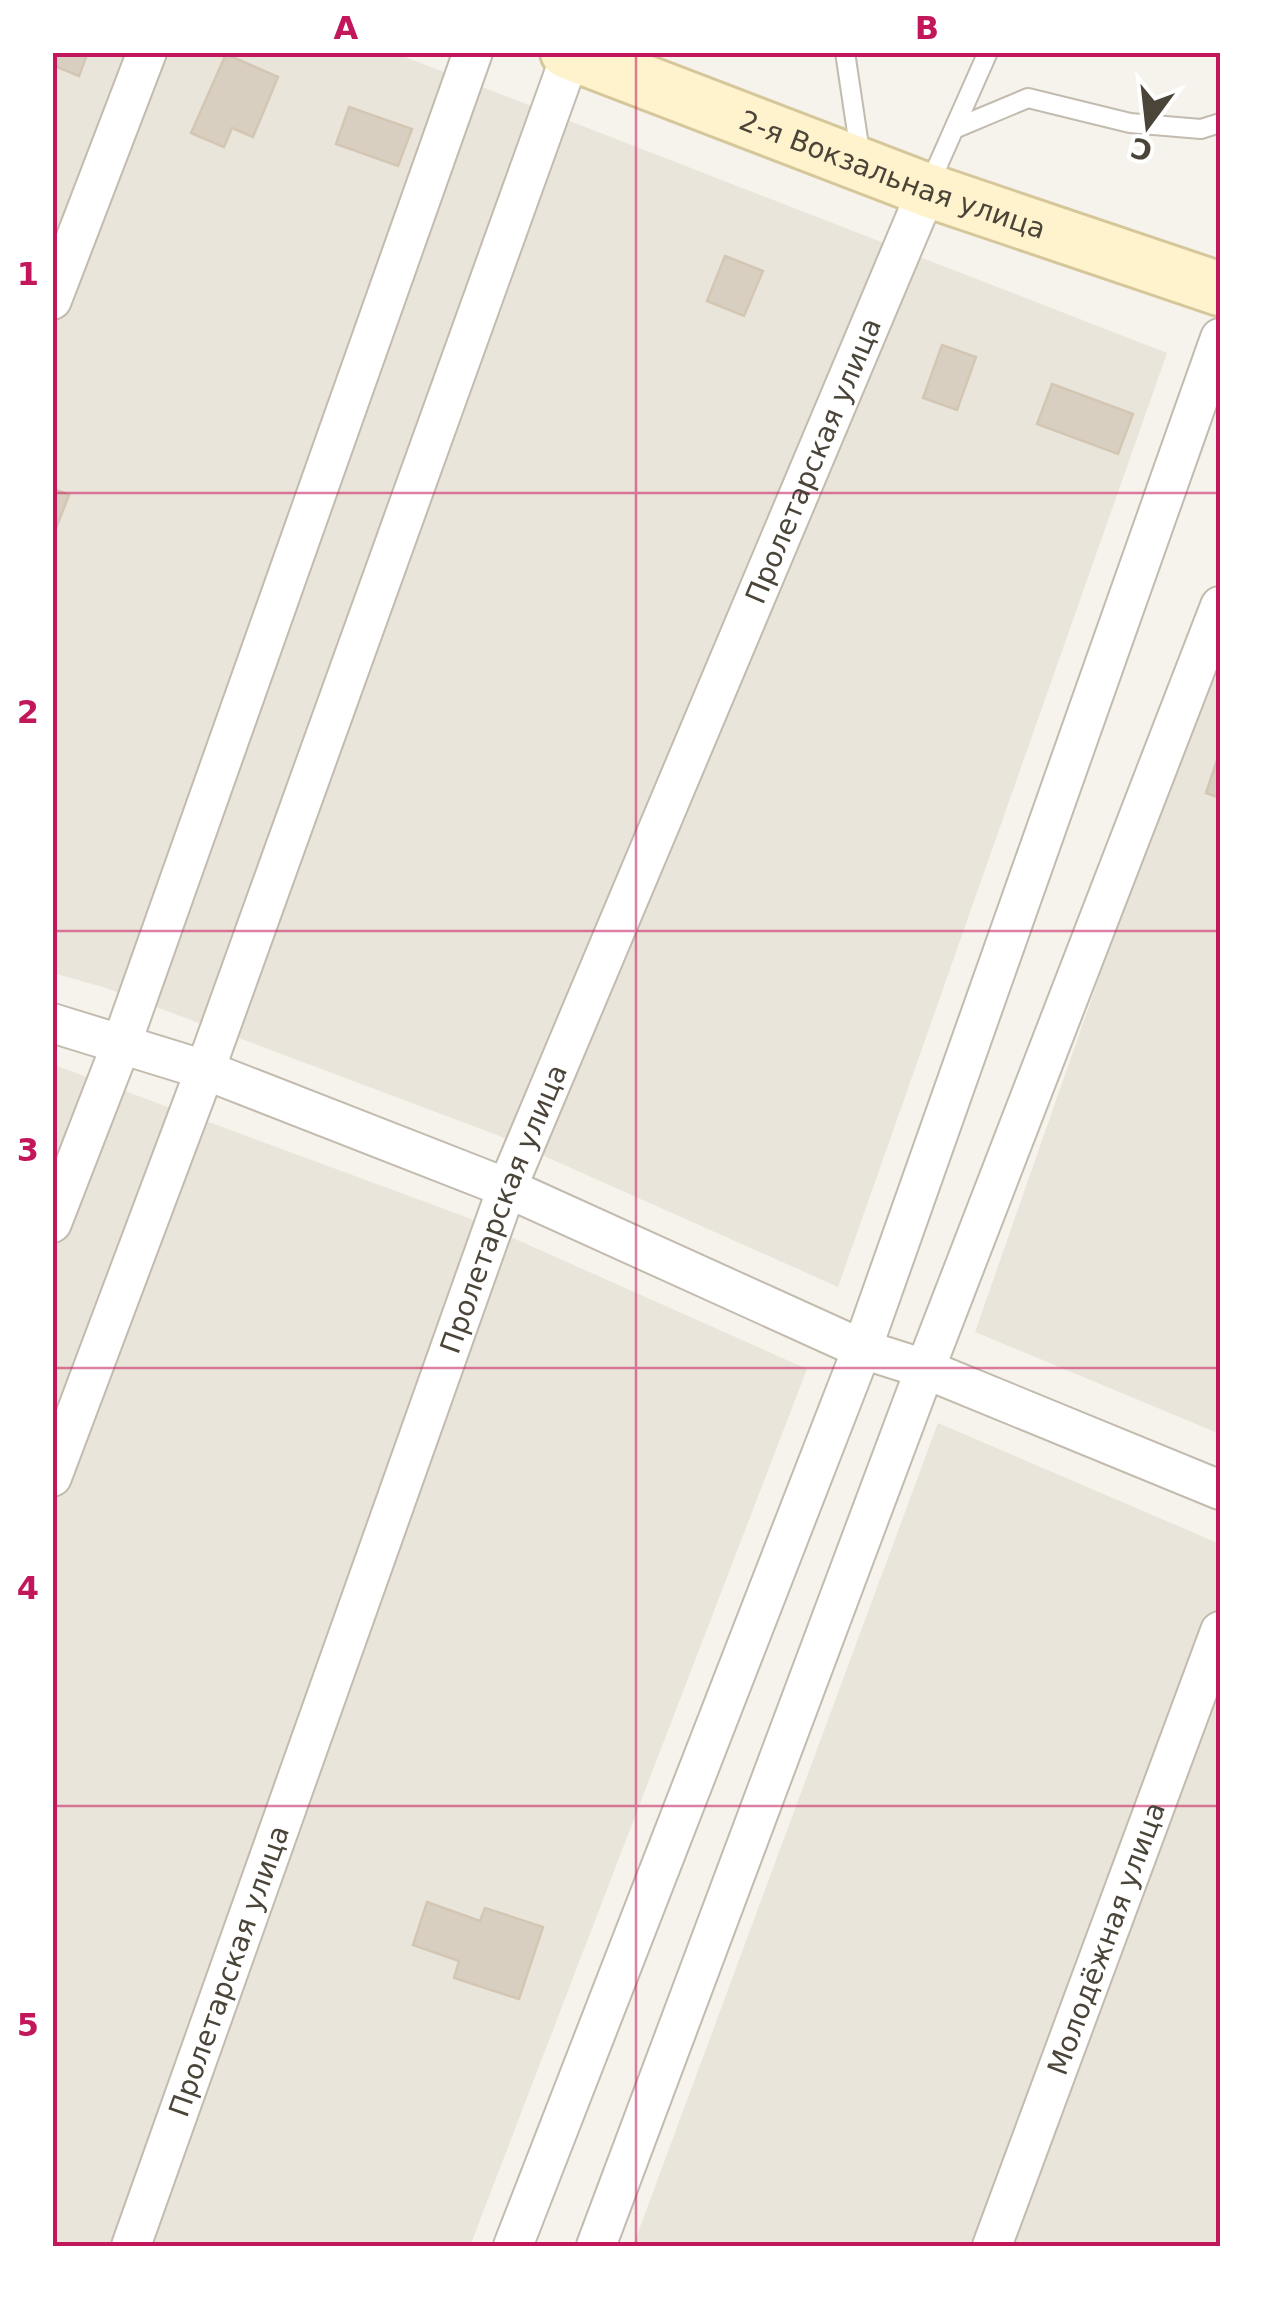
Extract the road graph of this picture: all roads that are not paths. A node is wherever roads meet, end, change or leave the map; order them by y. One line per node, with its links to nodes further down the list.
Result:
1 (147, 52): 11 (street)
2 (474, 52): 15 (street)
3 (845, 52): 8 (lane)
4 (988, 52): 7 (lane)
5 (569, 53): 8 (main road, 2-я Вокзальная улица); 16 (street)
6 (1220, 123): 7 (lane)
7 (954, 129): 9 (lane)
8 (862, 164): 9 (main road, 2-я Вокзальная улица)
9 (926, 190): 10 (main road, 2-я Вокзальная улица); 17 (street, Пролетарская улица)
10 (1220, 289)
11 (52, 300)
12 (1220, 338): 19 (street)
13 (1220, 606): 20 (street)
14 (52, 1022): 15 (street)
15 (121, 1044): 16 (street); 18 (street)
16 (206, 1070): 17 (street); 21 (street)
17 (506, 1188): 19 (street); 24 (street, Пролетарская улица)
18 (52, 1223)
19 (862, 1349): 20 (street); 25 (street)
20 (925, 1369): 22 (street); 26 (street)
21 (52, 1477)
22 (1220, 1490)
23 (1220, 1631): 27 (street, Молодёжная улица)
24 (131, 2246)
25 (513, 2246)
26 (596, 2246)
27 (992, 2246)

